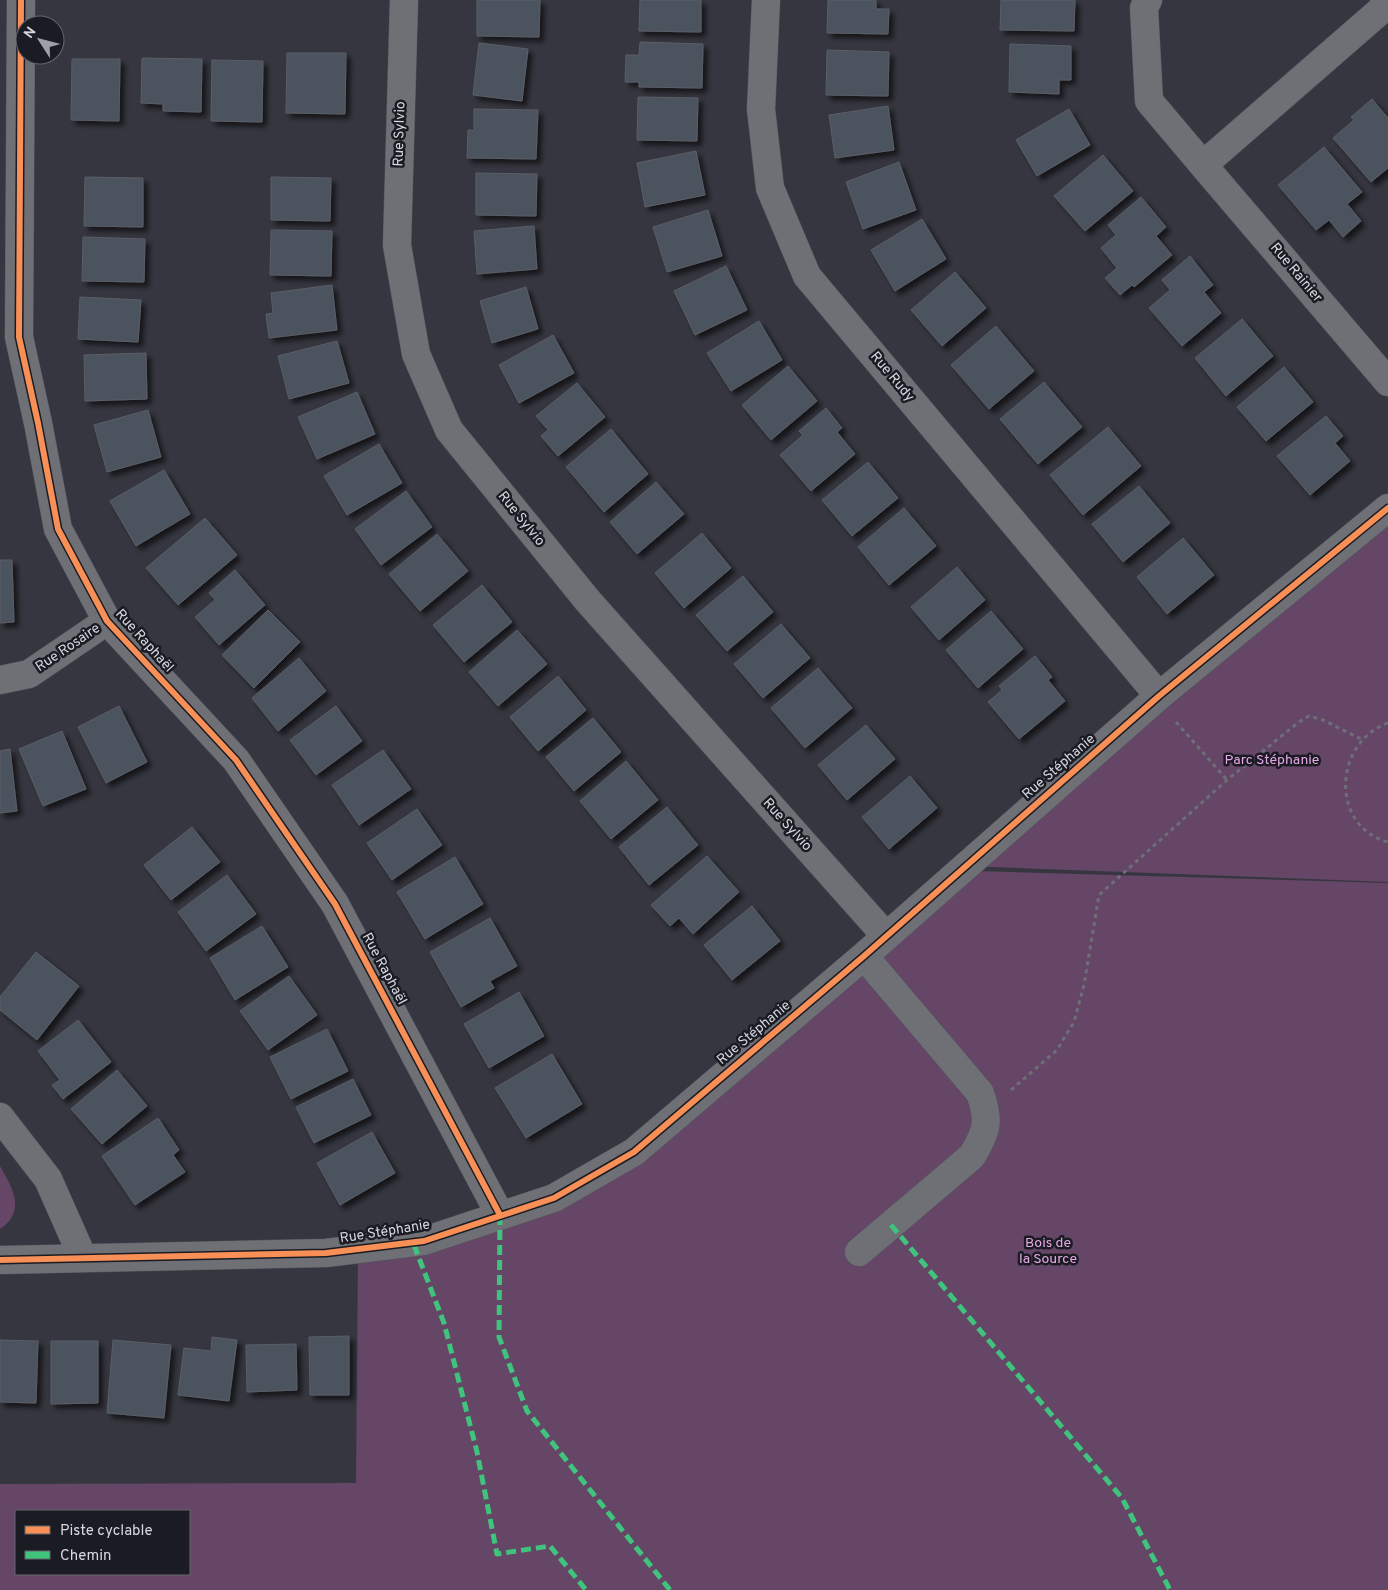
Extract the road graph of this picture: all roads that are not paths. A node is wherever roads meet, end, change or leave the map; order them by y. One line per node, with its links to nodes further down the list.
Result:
1 (22, 0): 7 (street, Rue Raphaël)
2 (404, 0): 13 (street, Rue Sylvio)
3 (766, 0): 12 (street, Rue Rudy)
4 (1148, 0): 6 (street, Rue Rainier)
5 (1387, 0): 6 (street)
6 (1203, 165): 8 (street, Rue Rainier)
7 (9, 337): 10 (street, Rue Raphaël)
8 (1388, 382)
9 (1388, 508): 12 (street, Rue Stéphanie)
10 (107, 621): 11 (street, Rue Rosaire); 16 (street, Rue Raphaël)
11 (0, 680)
12 (1159, 696): 13 (street, Rue Stéphanie)
13 (886, 936): 14 (street, Rue Stéphanie)
14 (864, 956): 16 (street, Rue Stéphanie); 17 (street)
15 (0, 1117): 18 (street)
16 (500, 1215): 18 (street, Rue Stéphanie)
17 (859, 1252)
18 (83, 1258): 19 (street, Rue Stéphanie)
19 (0, 1260)

